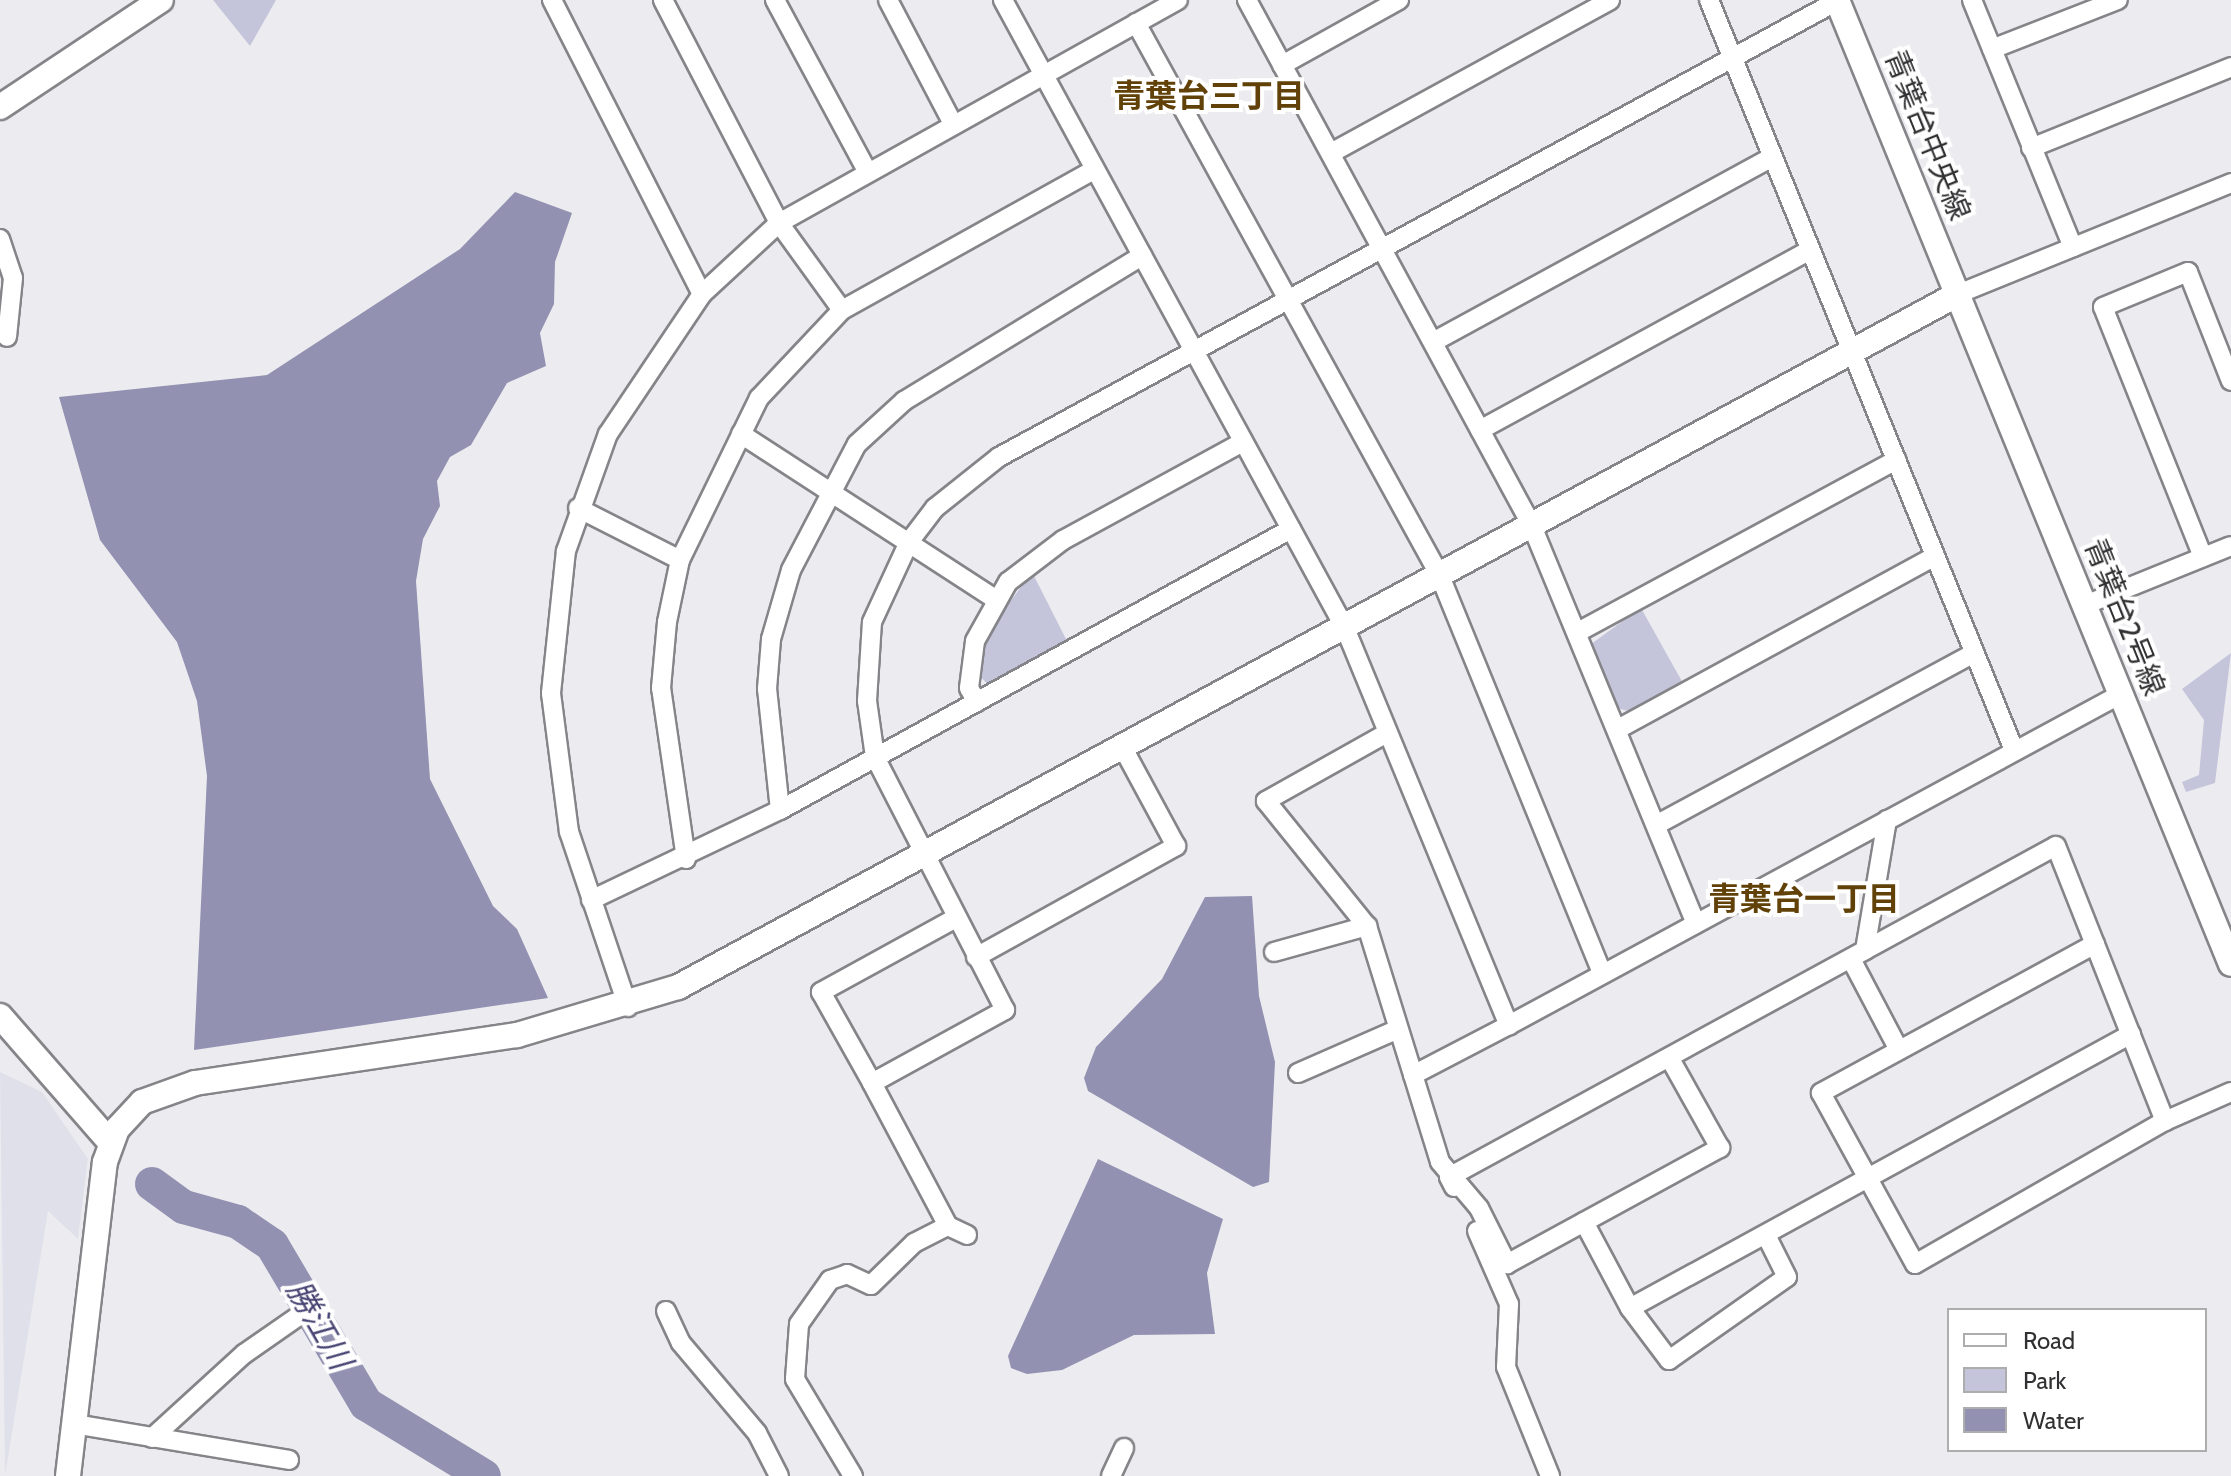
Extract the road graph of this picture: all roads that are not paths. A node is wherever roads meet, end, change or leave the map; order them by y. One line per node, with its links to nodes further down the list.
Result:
1 (161, 0): 21 (street)
2 (552, 0): 35 (street)
3 (663, 0): 29 (street)
4 (775, 0): 26 (street)
5 (888, 0): 22 (street)
6 (1003, 0): 20 (street)
7 (1178, 0): 15 (street)
8 (1247, 0): 18 (street)
9 (1399, 0): 18 (street)
10 (1610, 0): 24 (street)
11 (1709, 0): 17 (street)
12 (1838, 0): 17 (street); 36 (street, 青葉台中央線)
13 (1972, 0): 16 (street)
14 (2118, 0): 16 (street)
15 (1136, 23): 20 (street); 37 (street)
16 (1992, 49): 23 (street)
17 (1733, 57): 25 (street); 32 (street)
18 (1282, 65): 24 (street)
19 (2231, 67): 23 (street)
20 (1042, 74): 22 (street); 27 (street)
21 (0, 107)
22 (952, 122): 26 (street)
23 (2031, 148): 31 (street)
24 (1331, 153): 32 (street)
25 (1772, 157): 33 (street); 40 (street)
26 (866, 169): 29 (street)
27 (1094, 170): 34 (street); 38 (street)
28 (2231, 183): 31 (street)
29 (779, 223): 35 (street); 38 (street)
30 (0, 239): 39 (street)
31 (2073, 247): 36 (street)
32 (1381, 249): 37 (street); 40 (street)
33 (1810, 250): 41 (street); 44 (street)
34 (1142, 256): 42 (street); 48 (street)
35 (702, 294): 49 (street)
36 (1958, 294): 41 (street); 59 (street, 青葉台2号線)
37 (1288, 300): 42 (street); 57 (street)
38 (842, 310): 45 (street)
39 (7, 337)
40 (1433, 342): 44 (street)
41 (1853, 350): 47 (street); 50 (street)
42 (1194, 351): 46 (street); 52 (street)
43 (2231, 381): 55 (street)
44 (1480, 430): 50 (street)
45 (741, 434): 48 (street); 56 (street)
46 (1243, 442): 51 (street); 58 (street)
47 (1896, 460): 54 (street); 61 (street)
48 (828, 493): 52 (street); 70 (street)
49 (578, 508): 56 (street); 75 (street)
50 (1532, 526): 57 (street); 61 (street)
51 (1291, 529): 60 (street); 64 (street)
52 (909, 542): 58 (street); 69 (street)
53 (2231, 546): 55 (street)
54 (1935, 556): 62 (street); 65 (street)
55 (2203, 557): 59 (street)
56 (680, 560): 73 (street)
57 (1440, 576): 60 (street); 84 (street)
58 (994, 598): 64 (street)
59 (2085, 605): 63 (street, 青葉台2号線)
60 (1345, 628): 66 (street); 67 (street)
61 (1578, 632): 65 (street)
62 (1974, 653): 68 (street); 72 (street)
63 (2121, 694): 68 (street); 83 (street, 青葉台2号線)
64 (977, 702): 69 (street)
65 (1618, 729): 72 (street)
66 (1387, 733): 78 (street); 87 (street)
67 (1124, 750): 74 (street); 82 (street)
68 (2014, 750): 71 (street)
69 (875, 757): 70 (street); 74 (street)
70 (780, 810): 73 (street)
71 (1887, 820): 77 (street); 81 (street)
72 (1656, 825): 77 (street)
73 (686, 859): 75 (street)
74 (924, 859): 76 (street); 85 (street)
75 (591, 900): 85 (street)
76 (954, 919): 82 (street); 94 (street)
77 (1696, 923): 84 (street)
78 (1367, 926): 80 (street); 88 (street)
79 (2095, 944): 81 (street); 89 (street); 90 (street)
80 (1274, 952)
81 (1858, 954): 90 (street); 91 (street)
82 (976, 957): 94 (street)
83 (2231, 964)
84 (1602, 973): 87 (street)
85 (628, 1007): 97 (street)
86 (0, 1016): 97 (street)
87 (1509, 1025): 93 (street)
88 (1398, 1029): 92 (street); 93 (street)
89 (2131, 1034): 96 (street); 99 (street)
90 (1899, 1050): 99 (street)
91 (1670, 1059): 98 (street); 100 (street)
92 (1298, 1073)
93 (1413, 1075): 98 (street)
94 (872, 1083): 101 (street)
95 (2231, 1092): 96 (street)
96 (2165, 1121): 99 (street)
97 (109, 1141): 107 (street)
98 (1449, 1177): 100 (street); 115 (street)
99 (1867, 1179): 103 (street)
100 (1584, 1222): 104 (street)
101 (948, 1226): 102 (street); 113 (street)
102 (967, 1235)
103 (1766, 1235): 104 (street); 104 (street)
104 (1630, 1308)
105 (666, 1311): 112 (street)
106 (303, 1313): 108 (street)
107 (74, 1424): 108 (street); 111 (street)
108 (152, 1438): 110 (street)
109 (1124, 1448): 114 (street)
110 (289, 1460)
111 (68, 1476)
112 (779, 1476)
113 (853, 1476)
114 (1111, 1476)
115 (1550, 1476)

